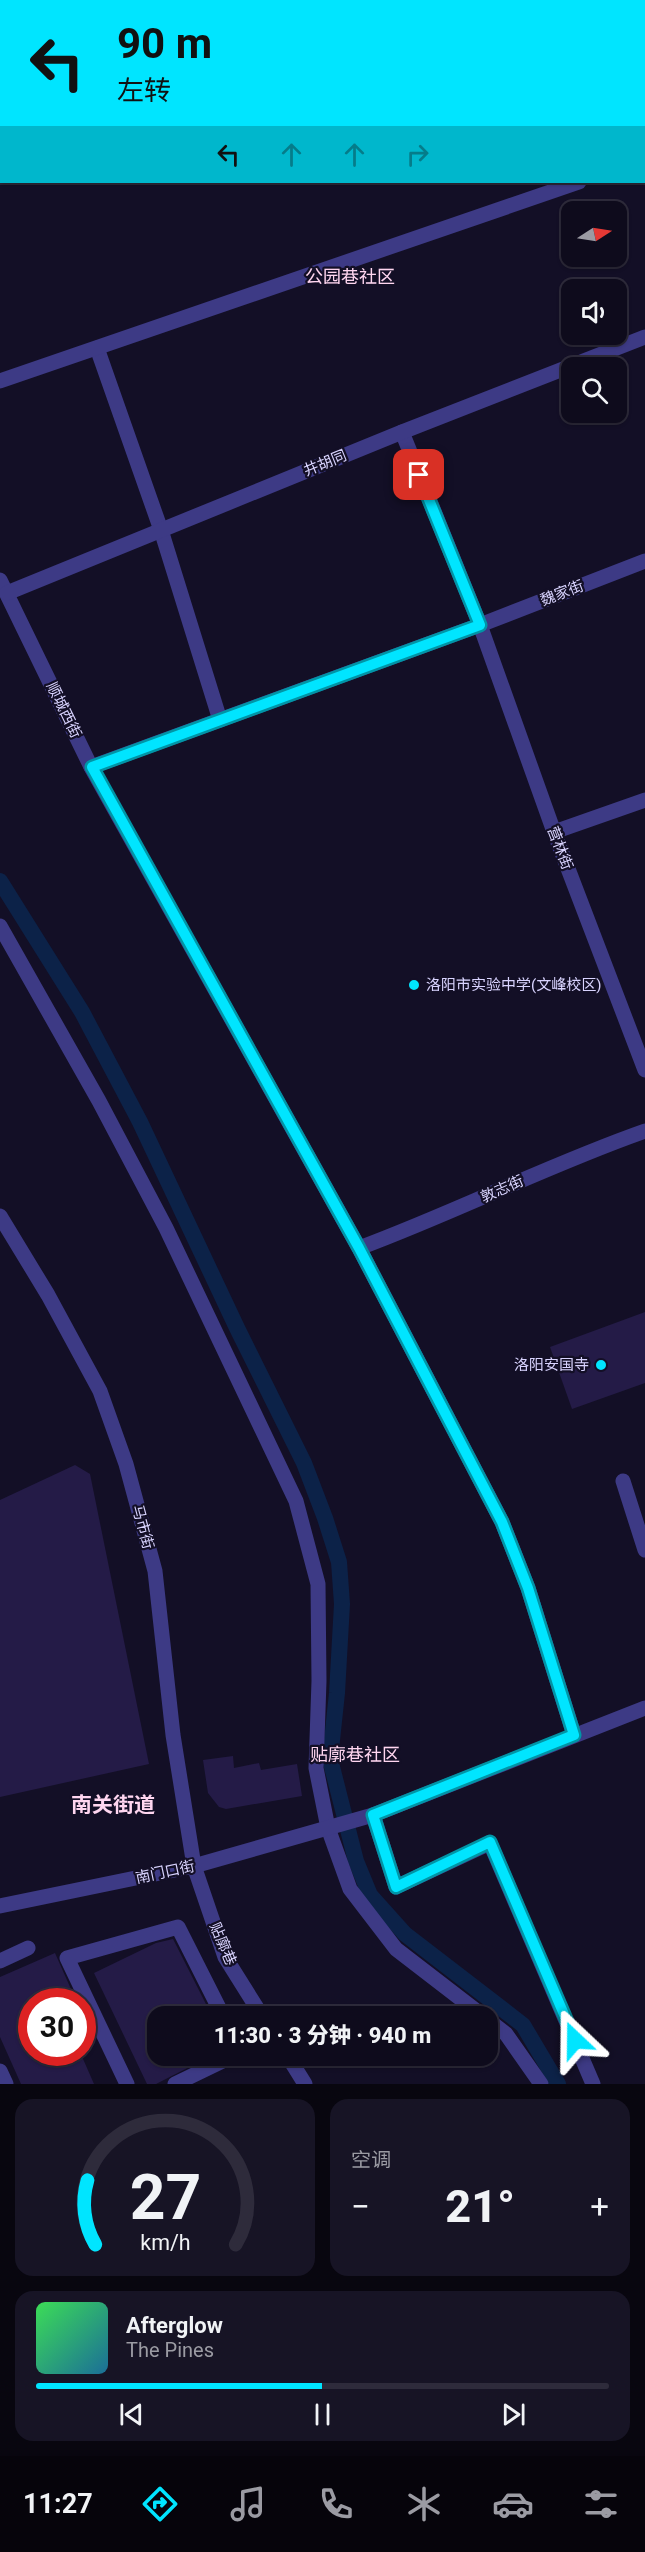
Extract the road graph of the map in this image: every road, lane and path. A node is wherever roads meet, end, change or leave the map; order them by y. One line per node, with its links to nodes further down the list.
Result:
1 (576, 183): 3 (street)
2 (645, 337): 5 (street, 井胡同)
3 (97, 348): 4 (street); 6 (street)
4 (0, 381)
5 (402, 432): 6 (street, 井胡同); 9 (street, 营林街)
6 (161, 530): 8 (street, 井胡同); 10 (street)
7 (645, 561): 9 (street, 魏家街)
8 (3, 586): 11 (street, 顺城西街)
9 (480, 625): 10 (street, 魏家街); 13 (street, 营林街)
10 (220, 720): 11 (street, 魏家街)
11 (92, 767): 18 (street, 顺城西街)
12 (645, 800): 13 (street)
13 (554, 832): 15 (street, 营林街)
14 (0, 926): 24 (street)
15 (645, 1070)
16 (645, 1131): 18 (street, 敦志街)
17 (0, 1216): 25 (street, 马市街)
18 (359, 1248): 22 (street, 顺城西街)
19 (623, 1481): 20 (street)
20 (645, 1550)
21 (645, 1708): 22 (street, 南门口街)
22 (574, 1735): 23 (street, 南门口街)
23 (373, 1815): 24 (street, 南门口街); 41 (street)
24 (328, 1828): 25 (street, 南门口街); 31 (street)
25 (194, 1866): 26 (street, 南门口街); 30 (street, 贴廓巷)
26 (0, 1906)
27 (28, 1948): 28 (street)
28 (0, 1961)
29 (218, 2006): 37 (street)
30 (256, 2006)
31 (470, 2006)
32 (498, 2028): 40 (street)
33 (213, 2066): 38 (street)
34 (294, 2066): 39 (street)
35 (0, 2071): 36 (street)
36 (6, 2084)
37 (127, 2084)
38 (175, 2084)
39 (305, 2084)
40 (541, 2084)
41 (593, 2084)

